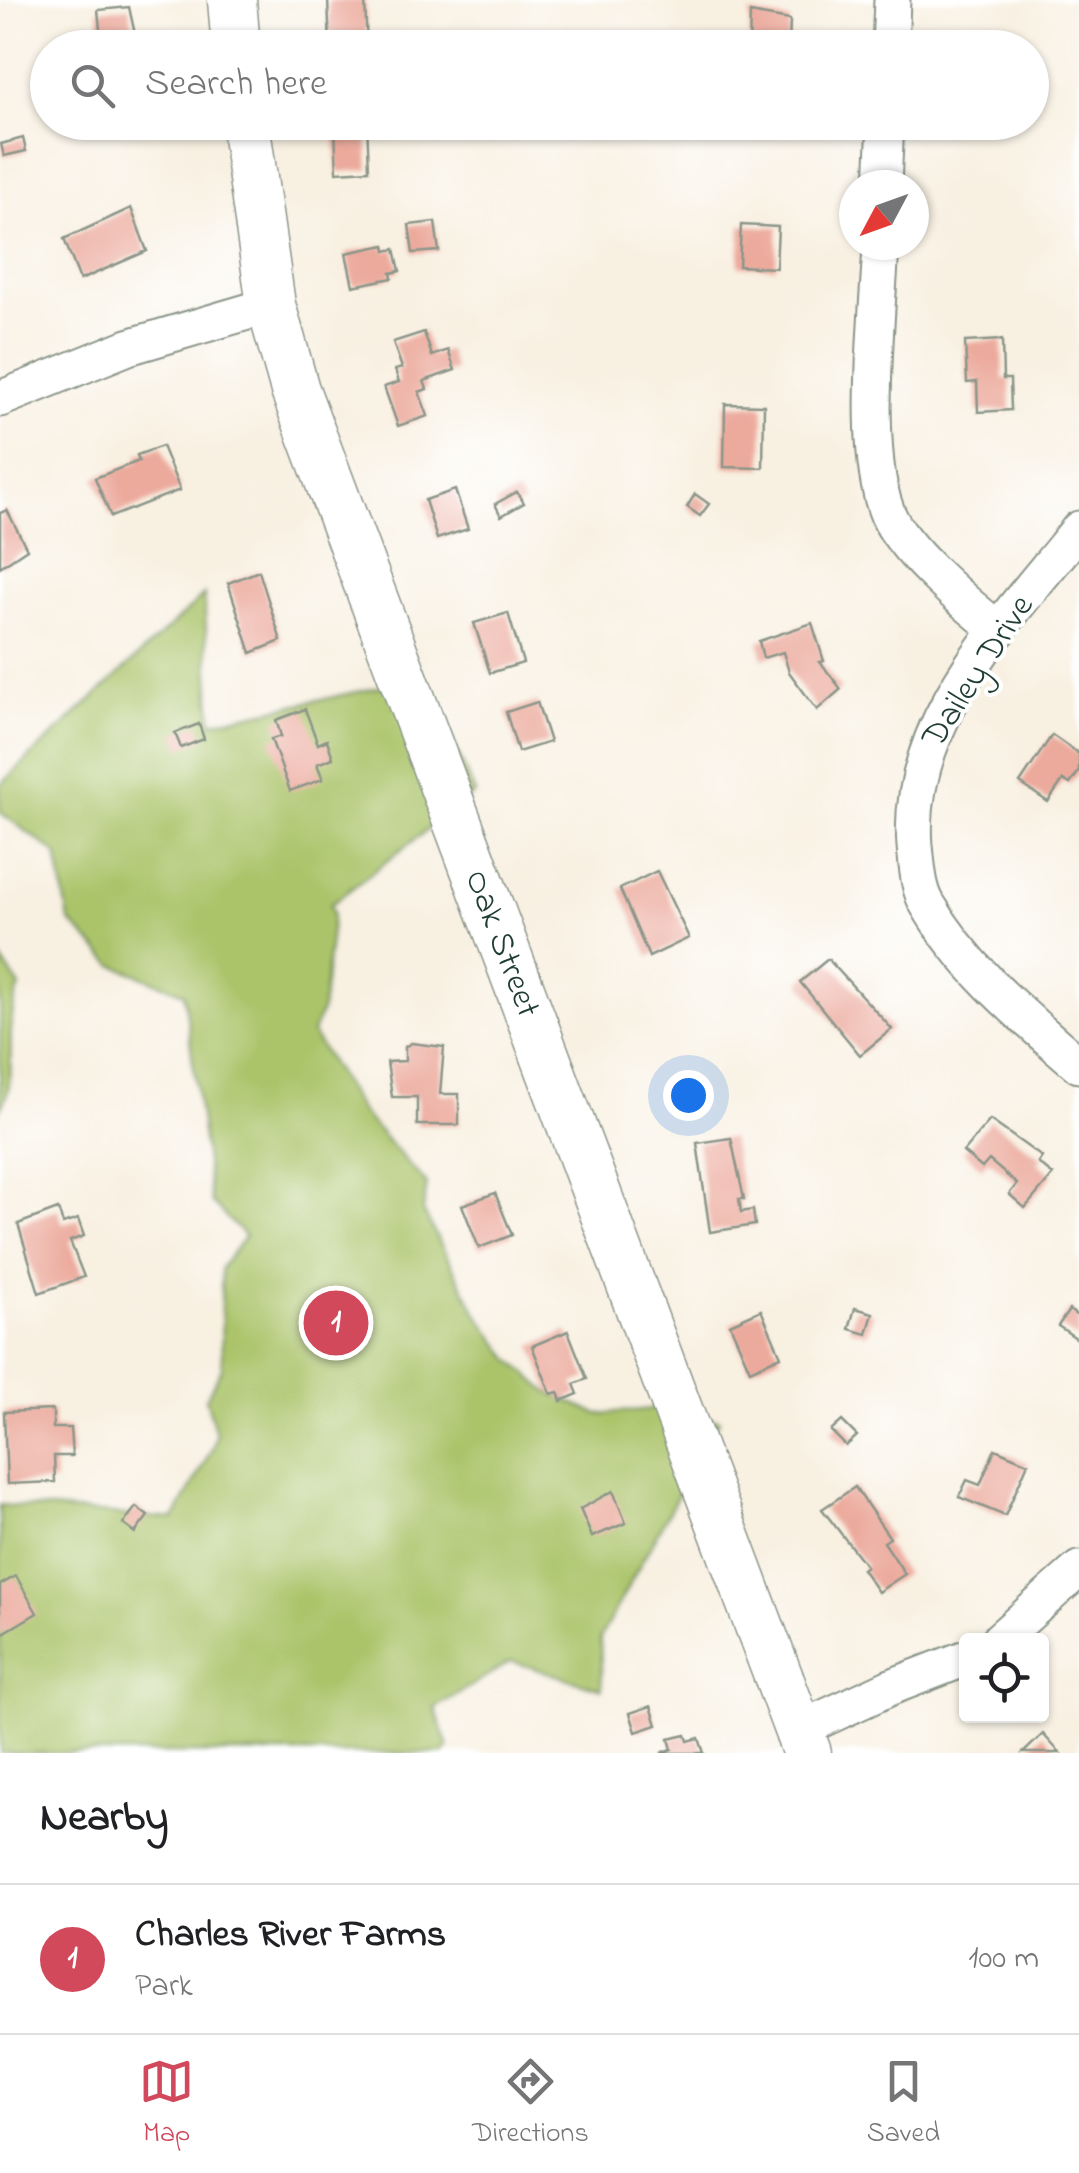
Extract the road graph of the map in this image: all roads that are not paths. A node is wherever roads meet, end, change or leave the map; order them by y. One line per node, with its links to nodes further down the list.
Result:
1 (232, 0): 3 (main road)
2 (892, 0): 4 (street)
3 (234, 30)
4 (891, 30)
5 (248, 140): 9 (main road, Oak Street)
6 (885, 140): 7 (street)
7 (884, 170)
8 (880, 260): 12 (street)
9 (271, 305): 10 (street); 17 (main road, Oak Street)
10 (0, 398)
11 (1079, 529): 12 (street, Dailey Drive)
12 (999, 630): 13 (street, Dailey Drive)
13 (1079, 1066)
14 (1079, 1569): 15 (street)
15 (1007, 1633)
16 (959, 1661): 17 (street)
17 (803, 1741)

